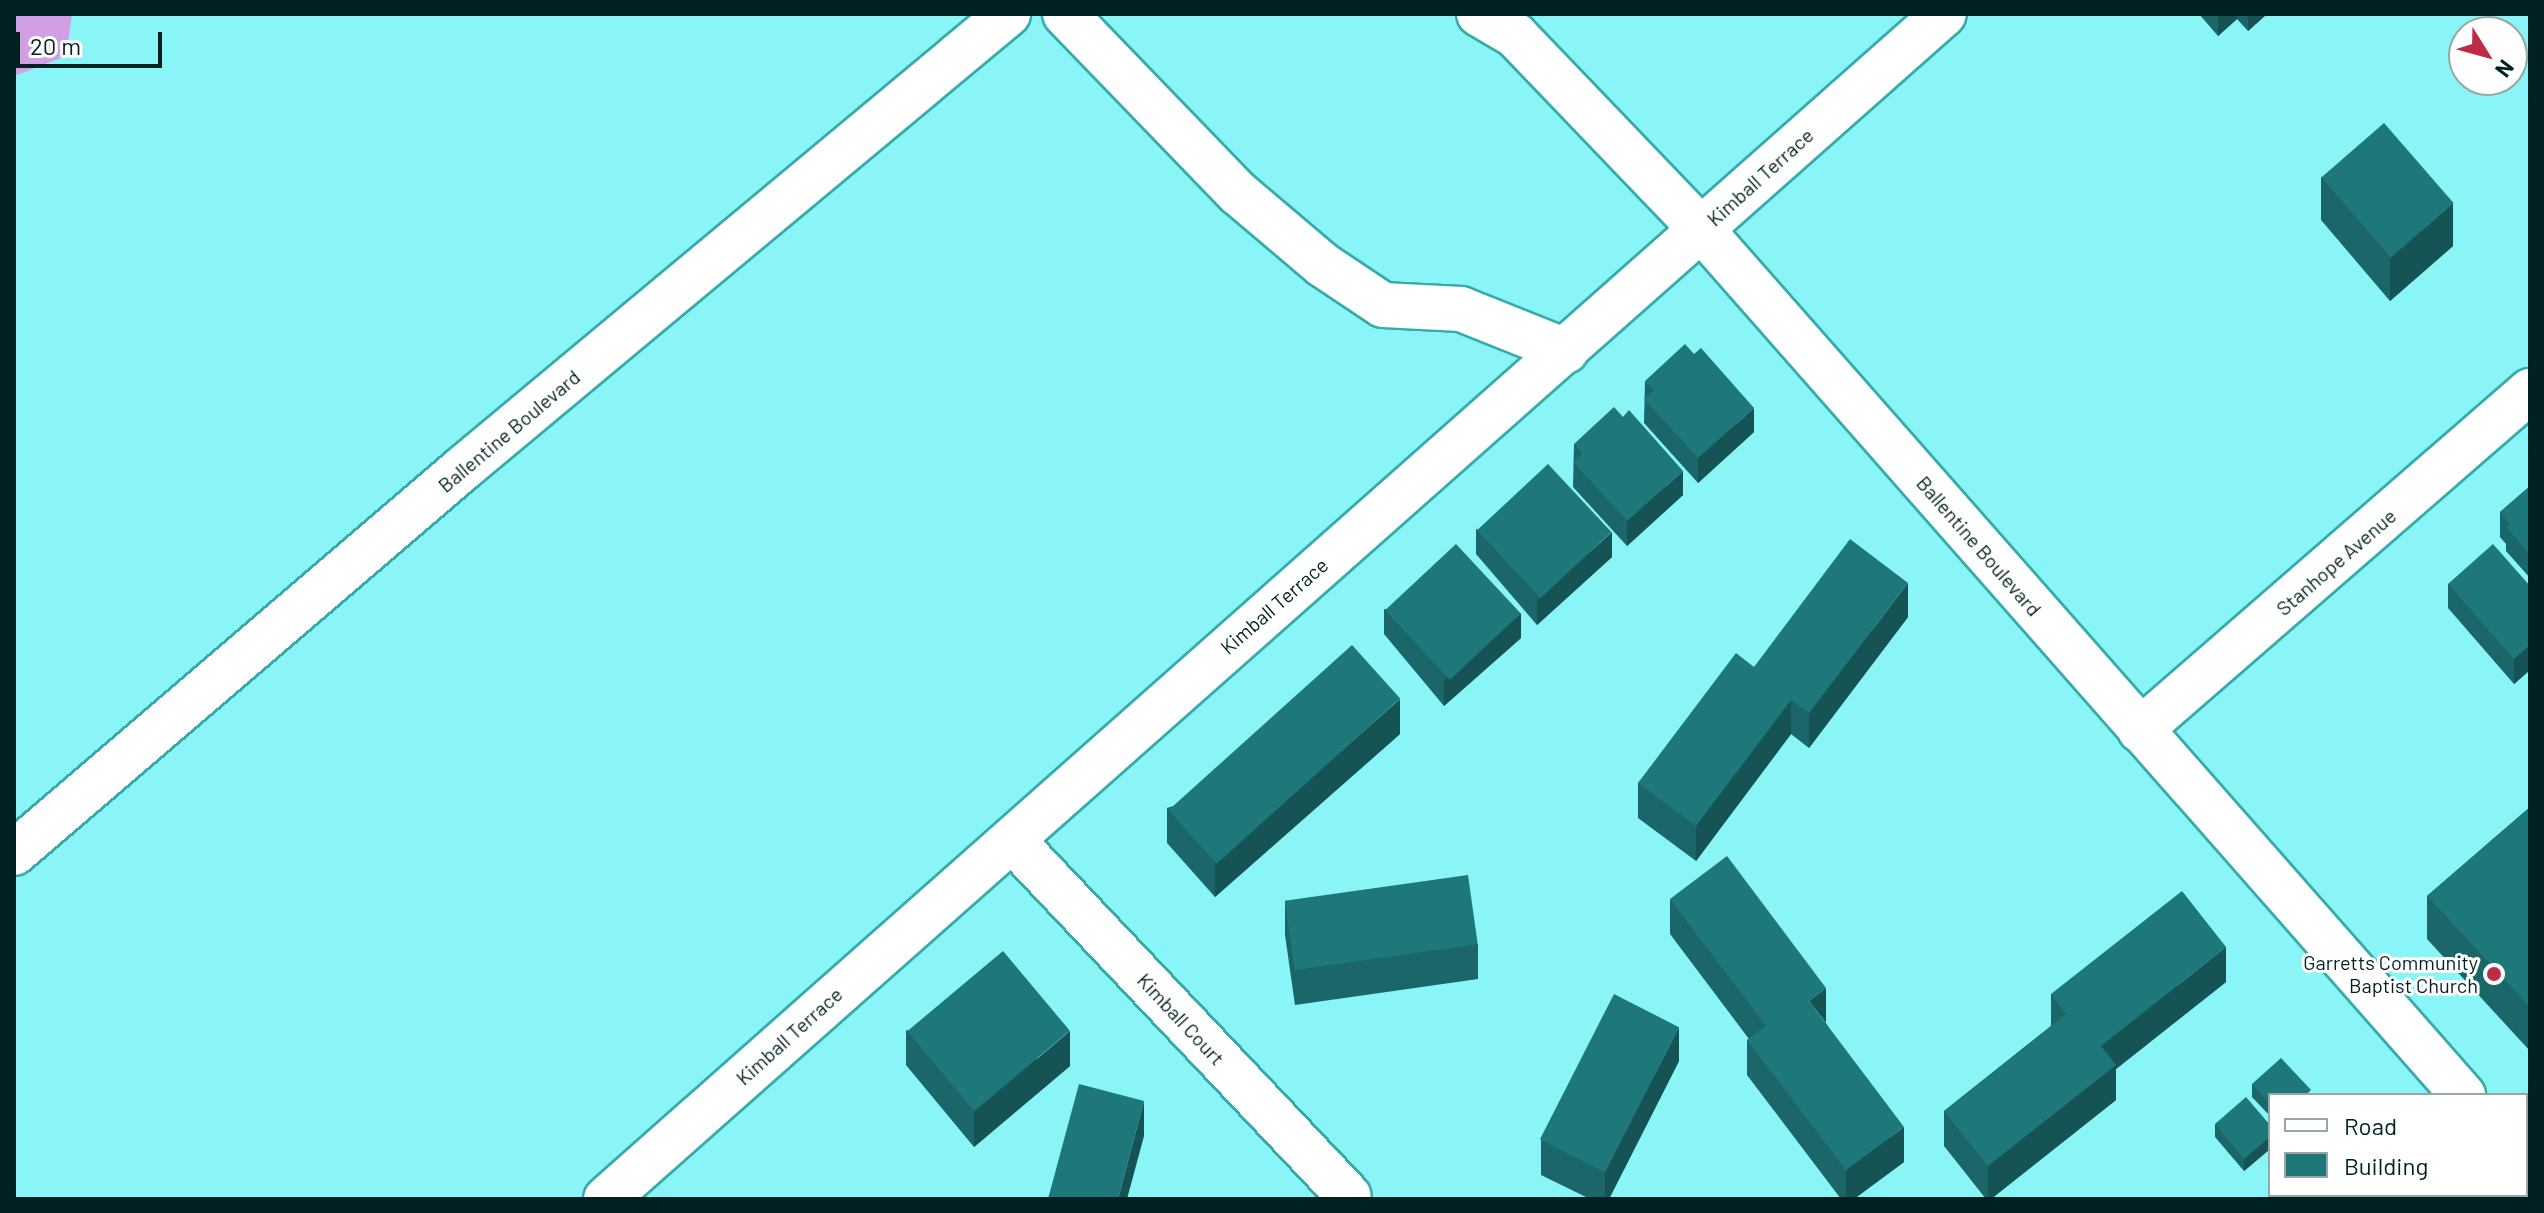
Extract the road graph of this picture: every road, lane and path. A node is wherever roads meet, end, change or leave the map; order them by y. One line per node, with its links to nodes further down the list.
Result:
1 (1008, 14): 10 (street, Ballentine Boulevard)
2 (1065, 14): 6 (street)
3 (1479, 14): 5 (street, Ballentine Boulevard)
4 (1944, 14): 5 (street, Kimball Terrace)
5 (1701, 229): 6 (street, Kimball Terrace); 8 (street, Ballentine Boulevard)
6 (1566, 351): 9 (street, Kimball Terrace)
7 (2530, 391): 8 (street, Stanhope Avenue)
8 (2140, 730): 11 (street, Ballentine Boulevard)
9 (1014, 842): 12 (street, Kimball Court); 13 (street, Kimball Terrace)
10 (14, 853)
11 (2461, 1093)
12 (1349, 1196)
13 (606, 1199)

